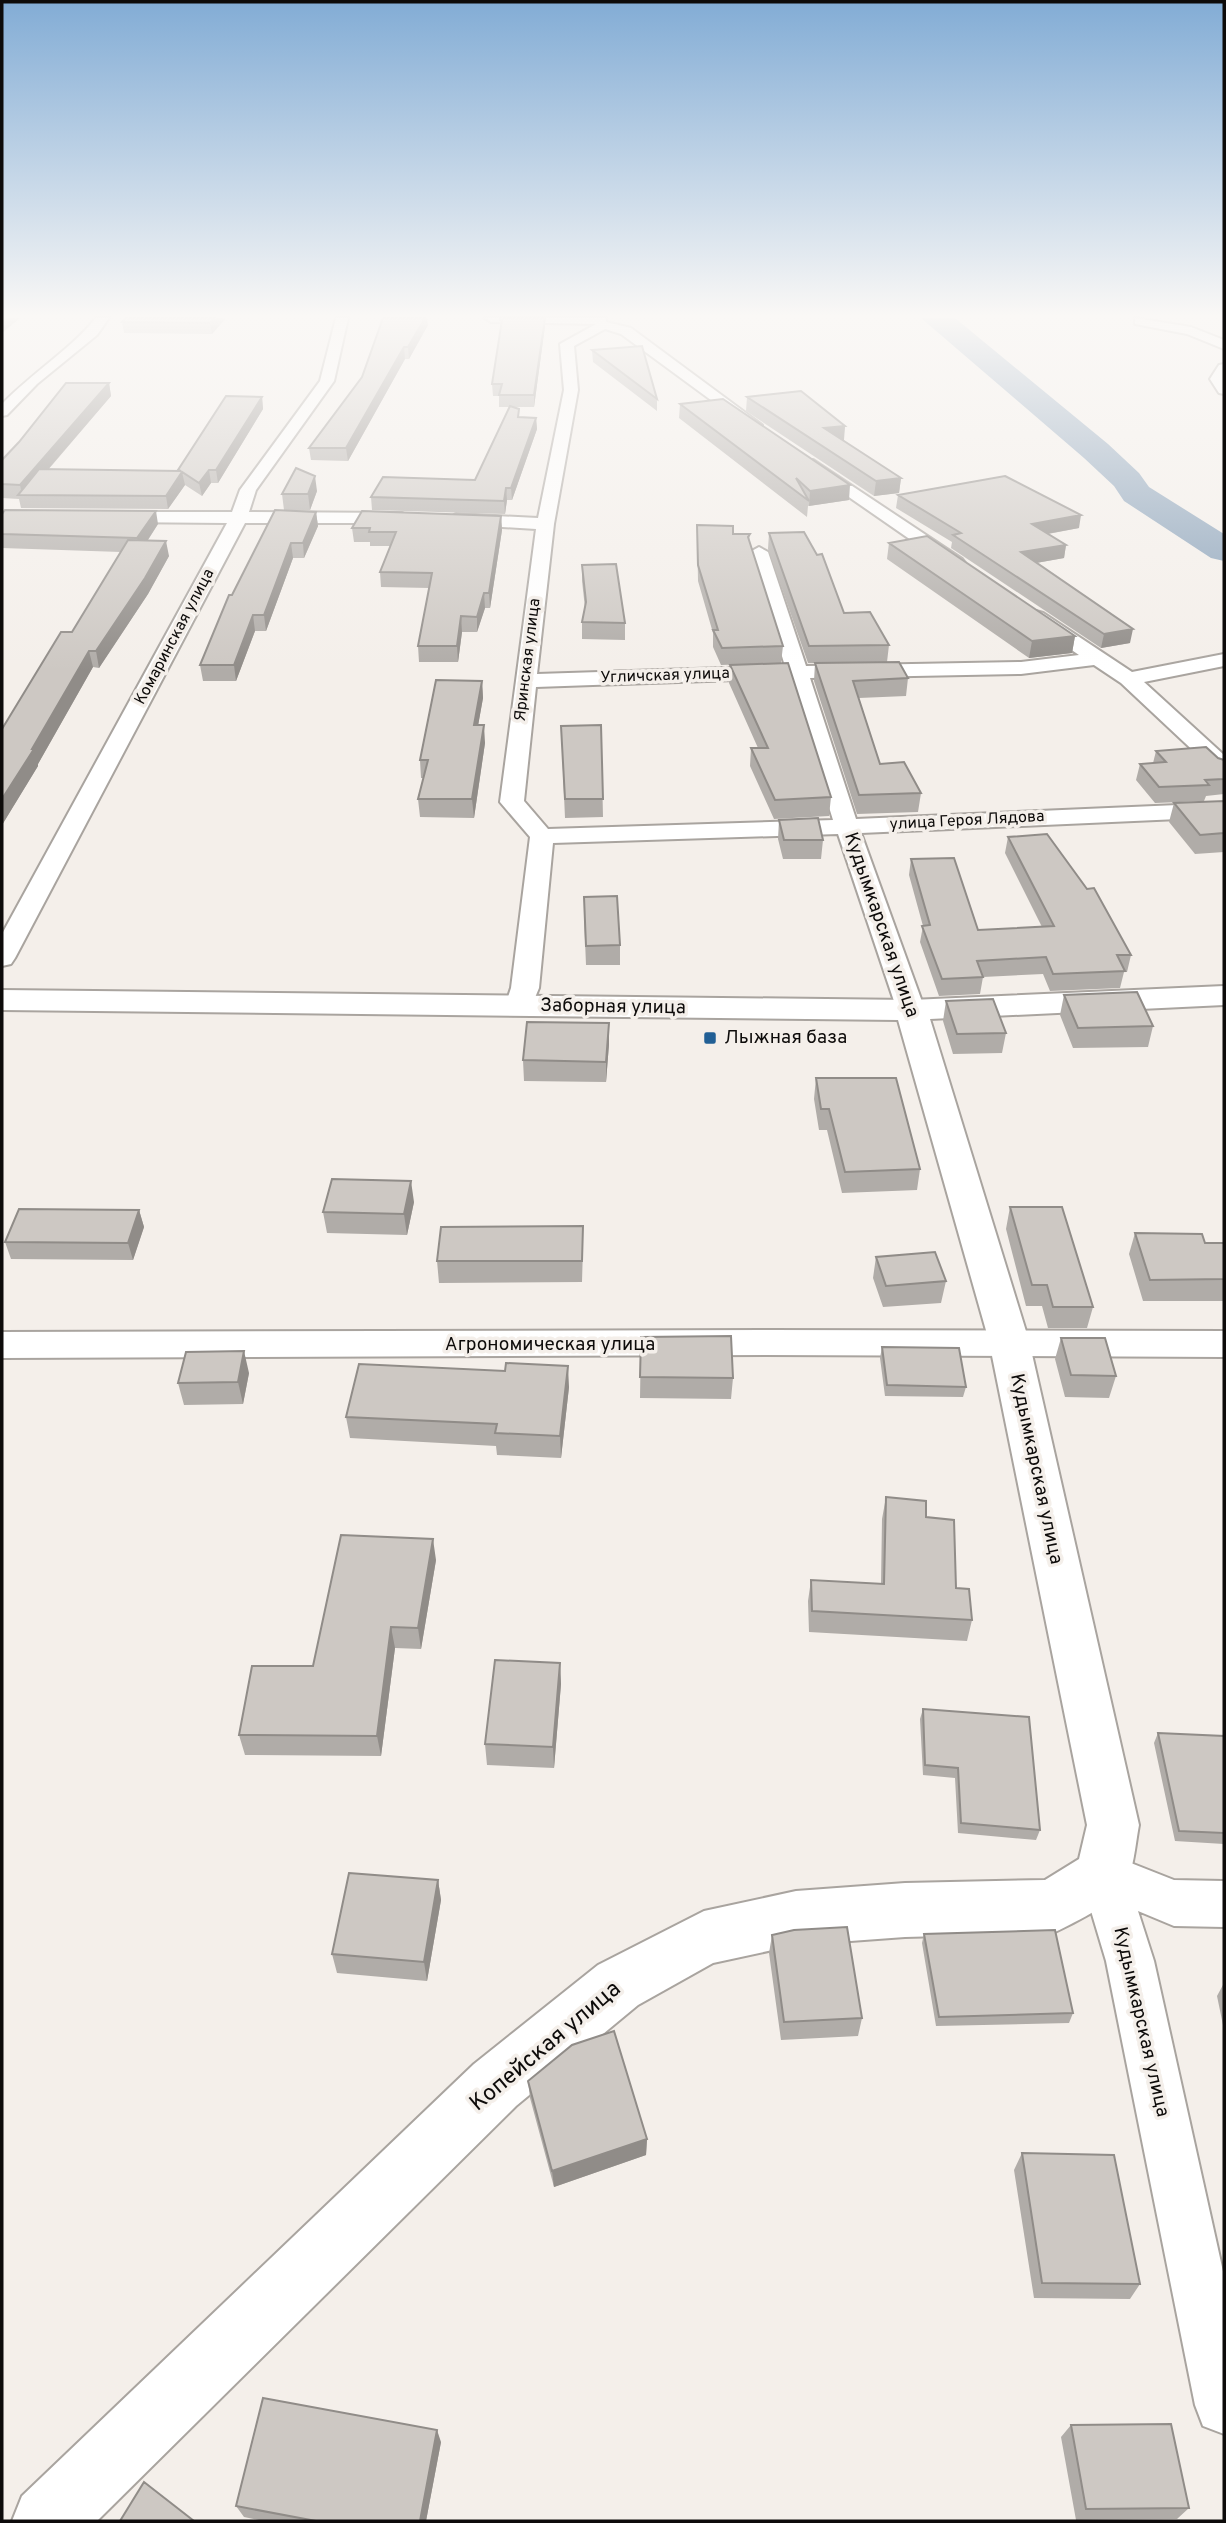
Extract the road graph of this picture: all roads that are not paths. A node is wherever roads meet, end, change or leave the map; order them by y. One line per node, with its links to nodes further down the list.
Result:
1 (287, 436): 5 (street, Комаринская улица)
2 (562, 436): 8 (street, Яринская улица)
3 (793, 452): 10 (street)
4 (99, 517): 5 (street)
5 (239, 517): 6 (street); 21 (street, Комаринская улица)
6 (416, 518)
7 (443, 519): 8 (street)
8 (544, 524): 16 (street, Яринская улица)
9 (760, 552): 14 (street, Кудымкарская улица)
10 (973, 574)
11 (1018, 605): 12 (street)
12 (1097, 659): 14 (street, Угличская улица); 15 (street)
13 (1224, 660): 15 (street)
14 (799, 672): 16 (street, Угличская улица); 19 (street, Кудымкарская улица)
15 (1128, 679): 17 (street)
16 (526, 681): 20 (street, Яринская улица)
17 (1224, 767)
18 (1224, 810): 19 (street, улица Героя Лядова)
19 (847, 827): 20 (street, улица Героя Лядова); 25 (street, Кудымкарская улица)
20 (542, 836): 24 (street)
21 (2, 958)
22 (1224, 995): 25 (street, Заборная улица)
23 (2, 1000): 24 (street, Заборная улица)
24 (519, 1006): 25 (street, Заборная улица)
25 (911, 1010): 26 (street, Кудымкарская улица)
26 (1009, 1341): 27 (street, Агрономическая улица); 28 (street, Агрономическая улица); 29 (street, Кудымкарская улица)
27 (1224, 1344)
28 (2, 1345)
29 (1103, 1874): 30 (street); 31 (street, Кудымкарская улица); 32 (street, Копейская улица)
30 (1224, 1904)
31 (1224, 2404)
32 (47, 2521)

